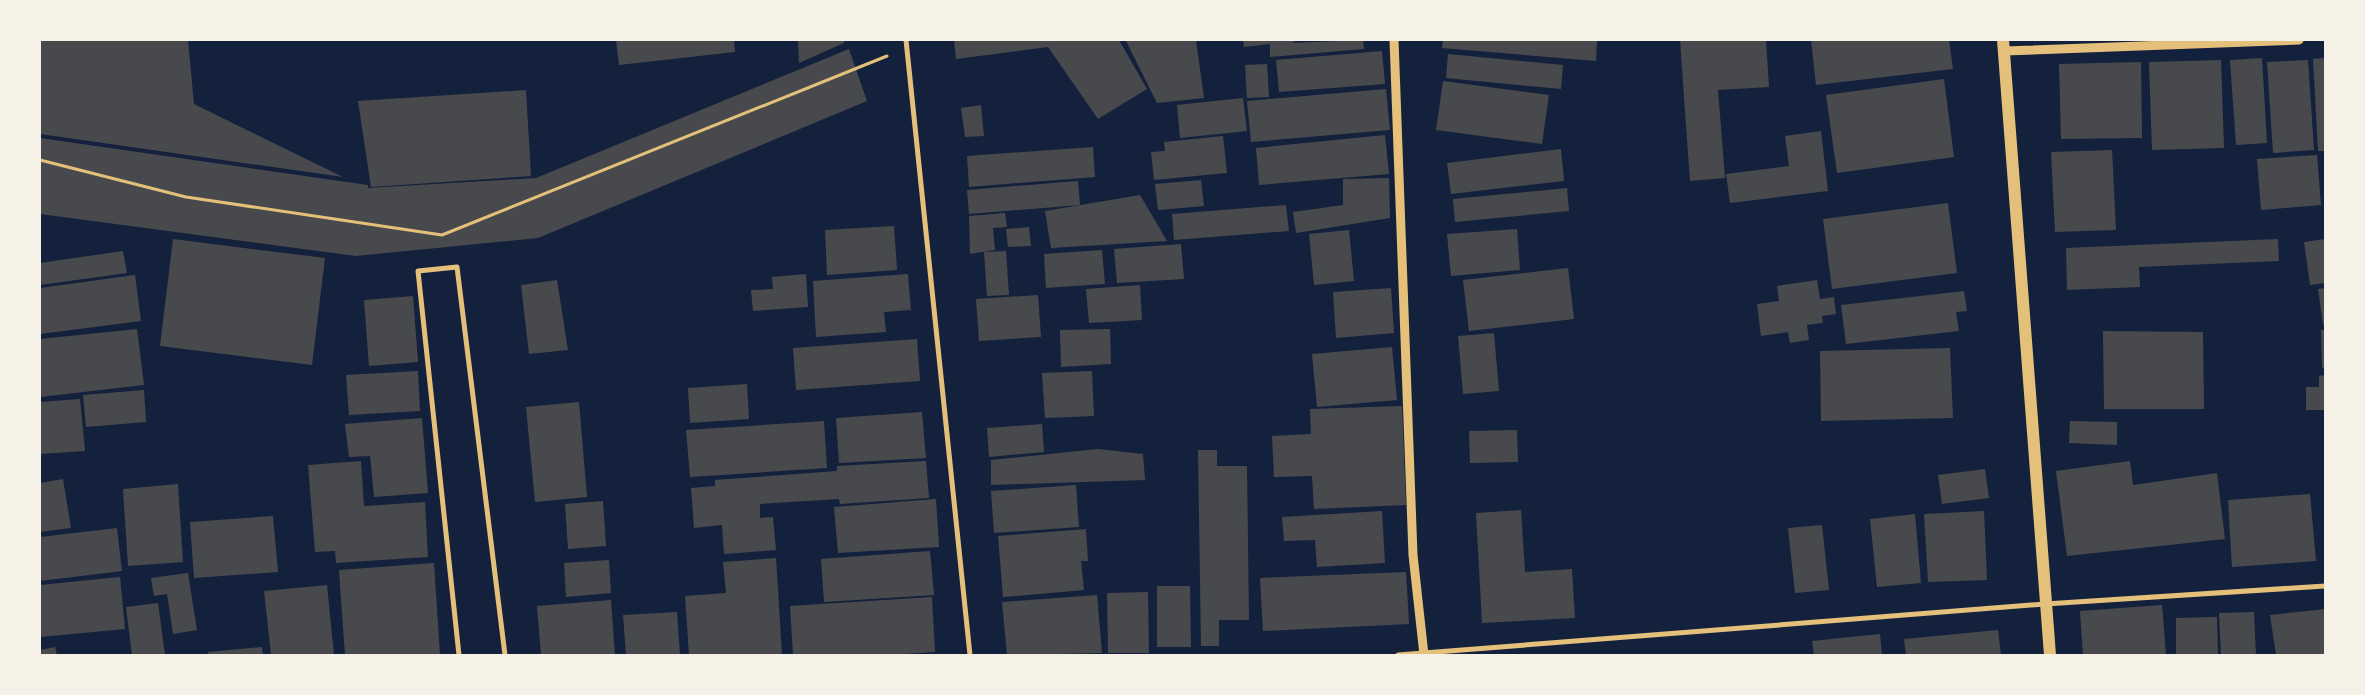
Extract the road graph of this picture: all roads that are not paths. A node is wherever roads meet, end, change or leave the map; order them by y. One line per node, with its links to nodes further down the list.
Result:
1 (906, 40): 10 (street)
2 (1394, 40): 7 (street)
3 (2299, 40): 4 (street)
4 (2004, 46): 6 (main road)
5 (2325, 586): 6 (street)
6 (2045, 604): 7 (street); 12 (main road)
7 (1424, 654): 11 (street)
8 (459, 655): 9 (street)
9 (505, 655)
10 (970, 655)
11 (1398, 655)
12 (2050, 655)

